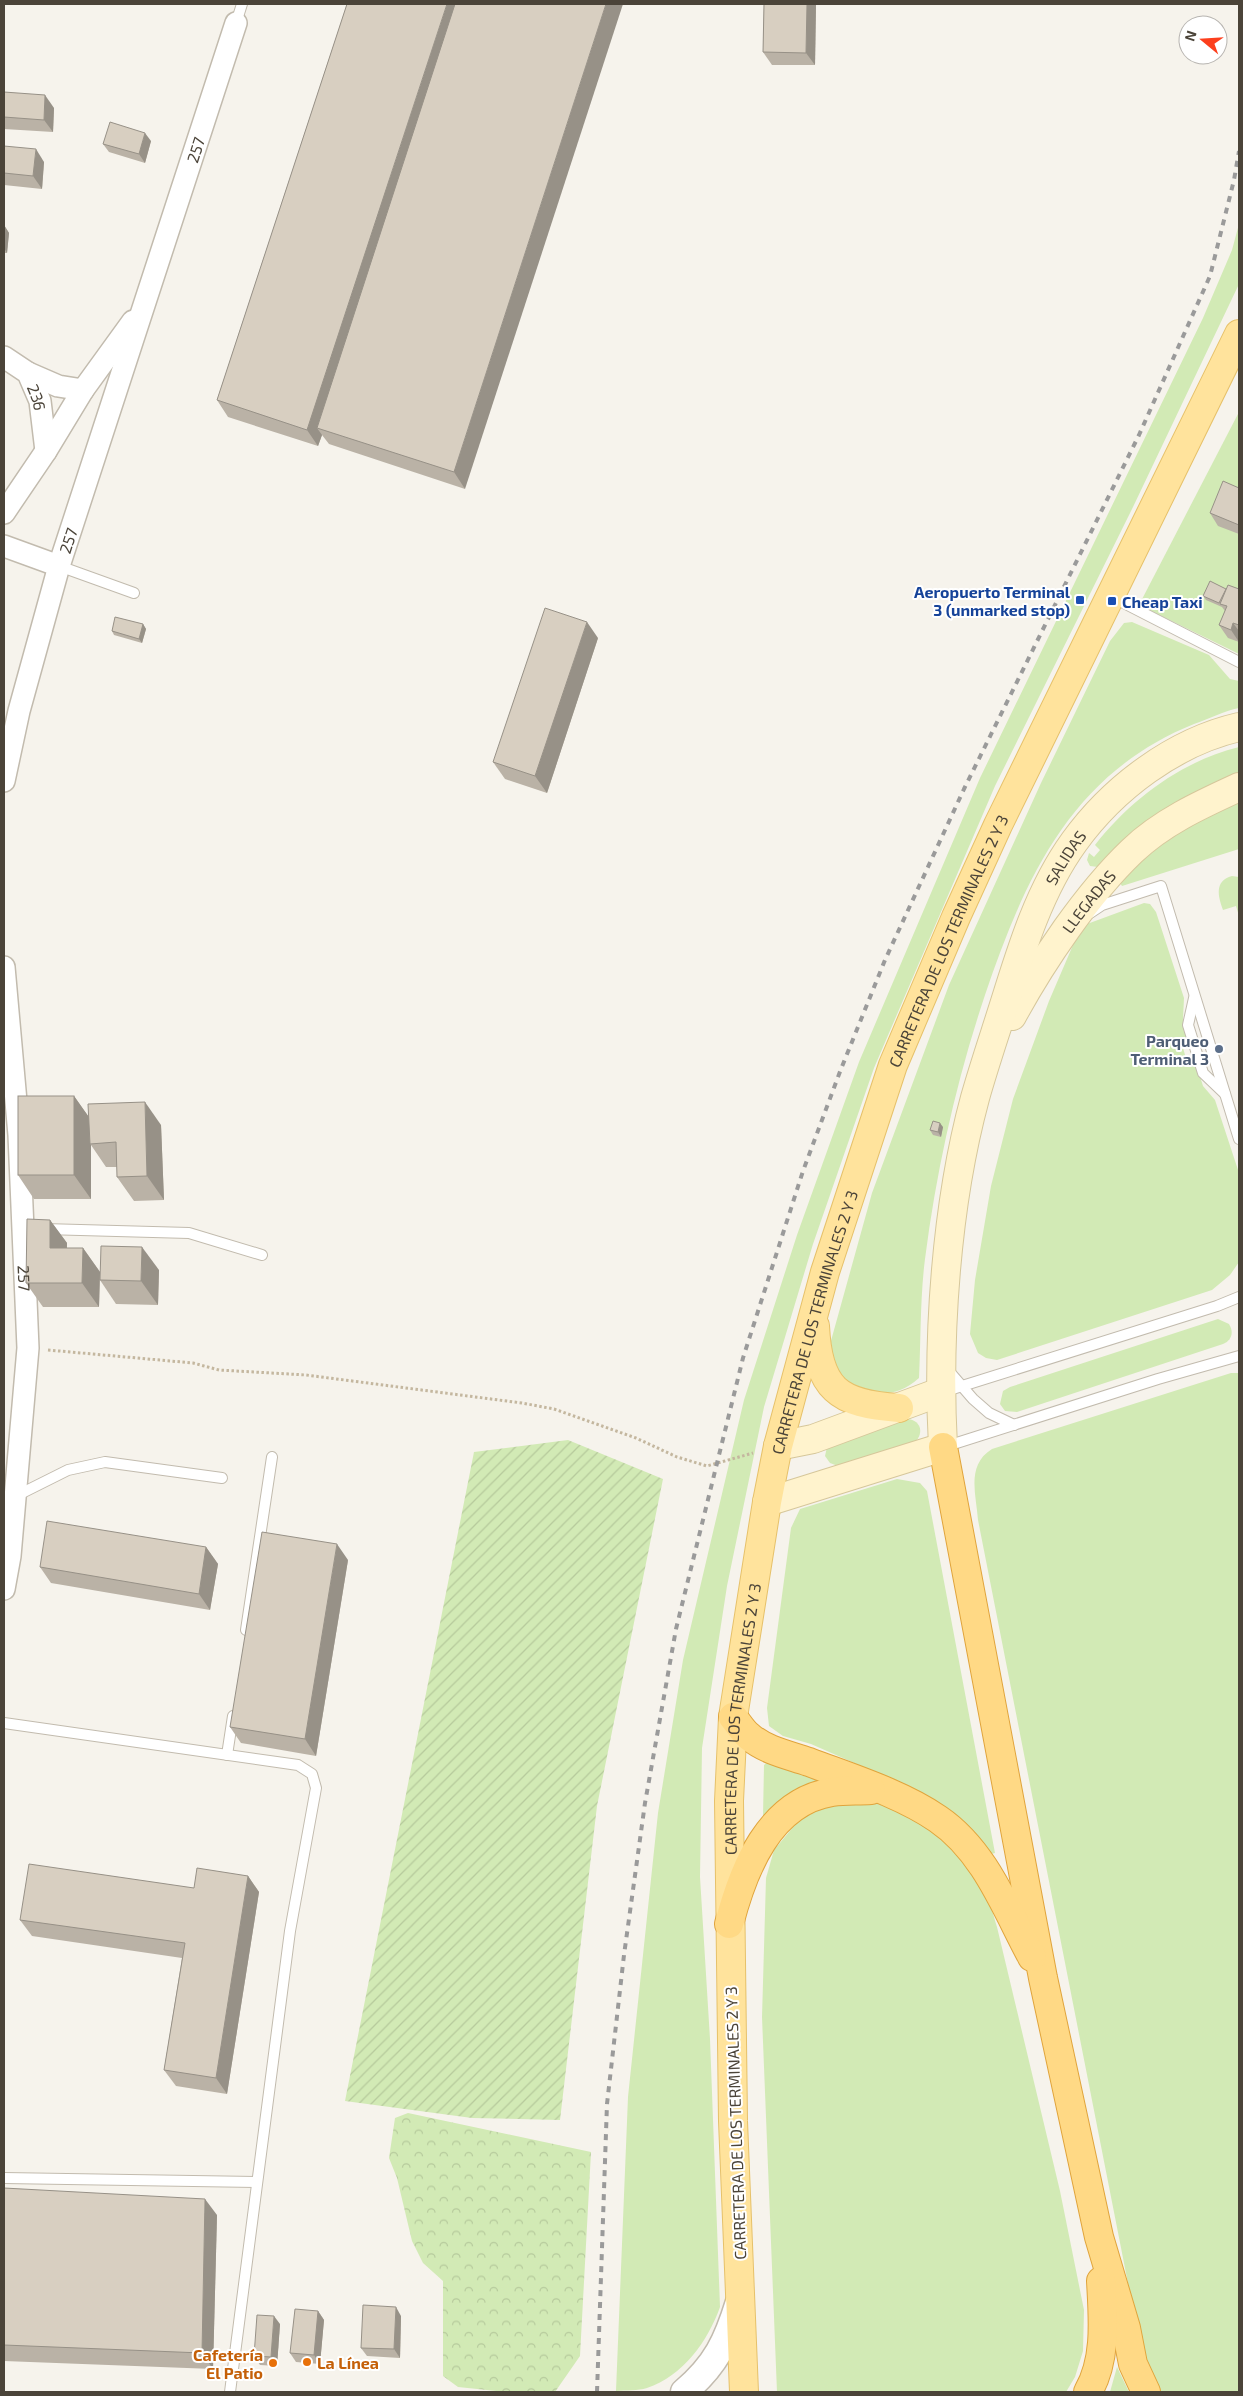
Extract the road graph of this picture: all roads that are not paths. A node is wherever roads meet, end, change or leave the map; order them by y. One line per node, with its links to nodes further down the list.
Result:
1 (239, 13): 2 (street, 257)
2 (145, 305): 6 (street, 257); 10 (street, 257)
3 (1239, 334): 12 (main road, CARRETERA DE LOS TERMINALES 2 Y 3)
4 (4, 356): 5 (street, 236)
5 (28, 373): 6 (street); 7 (street, 236)
6 (83, 390): 7 (street, 257)
7 (46, 452): 8 (street, 257)
8 (4, 513)
9 (4, 546): 10 (street)
10 (60, 566): 11 (lane); 15 (street, 257)
11 (134, 593)
12 (1109, 596): 13 (lane); 27 (main road, CARRETERA DE LOS TERMINALES 2 Y 3)
13 (1239, 662)
14 (1239, 726): 20 (main road, SALIDAS)
15 (4, 781)
16 (1239, 787): 17 (main road, LLEGADAS)
17 (1069, 928): 19 (lane); 20 (main road, LLEGADAS)
18 (4, 967): 22 (street, 257)
19 (1195, 996): 21 (lane); 21 (lane)
20 (985, 1066): 29 (main road)
21 (1226, 1094): 23 (lane)
22 (11, 1135): 24 (street, 257)
23 (1239, 1139)
24 (23, 1228): 25 (lane); 36 (street, 257)
25 (262, 1255)
26 (1239, 1297): 29 (lane)
27 (814, 1309): 30 (main road); 32 (main road, CARRETERA DE LOS TERMINALES 2 Y 3)
28 (1239, 1356): 31 (lane)
29 (951, 1389): 30 (main road); 31 (lane); 33 (main road)
30 (899, 1408): 32 (main road)
31 (1014, 1425): 33 (lane)
32 (778, 1446): 37 (main road, CARRETERA DE LOS TERMINALES 2 Y 3)
33 (943, 1447): 37 (main road); 47 (highway)
34 (272, 1457): 40 (lane)
35 (222, 1478): 36 (lane)
36 (15, 1497): 38 (street, 257)
37 (767, 1502): 42 (main road, CARRETERA DE LOS TERMINALES 2 Y 3)
38 (7, 1556): 39 (street, 257)
39 (4, 1589)
40 (245, 1640)
41 (234, 1707): 44 (lane)
42 (733, 1717): 45 (highway); 46 (main road, CARRETERA DE LOS TERMINALES 2 Y 3)
43 (4, 1723): 44 (lane)
44 (227, 1755): 49 (lane)
45 (878, 1790): 46 (highway); 47 (highway)
46 (729, 1924): 51 (main road, CARRETERA DE LOS TERMINALES 2 Y 3)
47 (1043, 1978): 50 (highway)
48 (4, 2178): 49 (lane)
49 (257, 2182): 52 (lane)
50 (1099, 2237): 55 (highway); 56 (highway)
51 (740, 2296): 53 (street); 54 (main road, CARRETERA DE LOS TERMINALES 2 Y 3)
52 (230, 2392)
53 (684, 2392)
54 (744, 2392)
55 (1088, 2392)
56 (1146, 2392)

